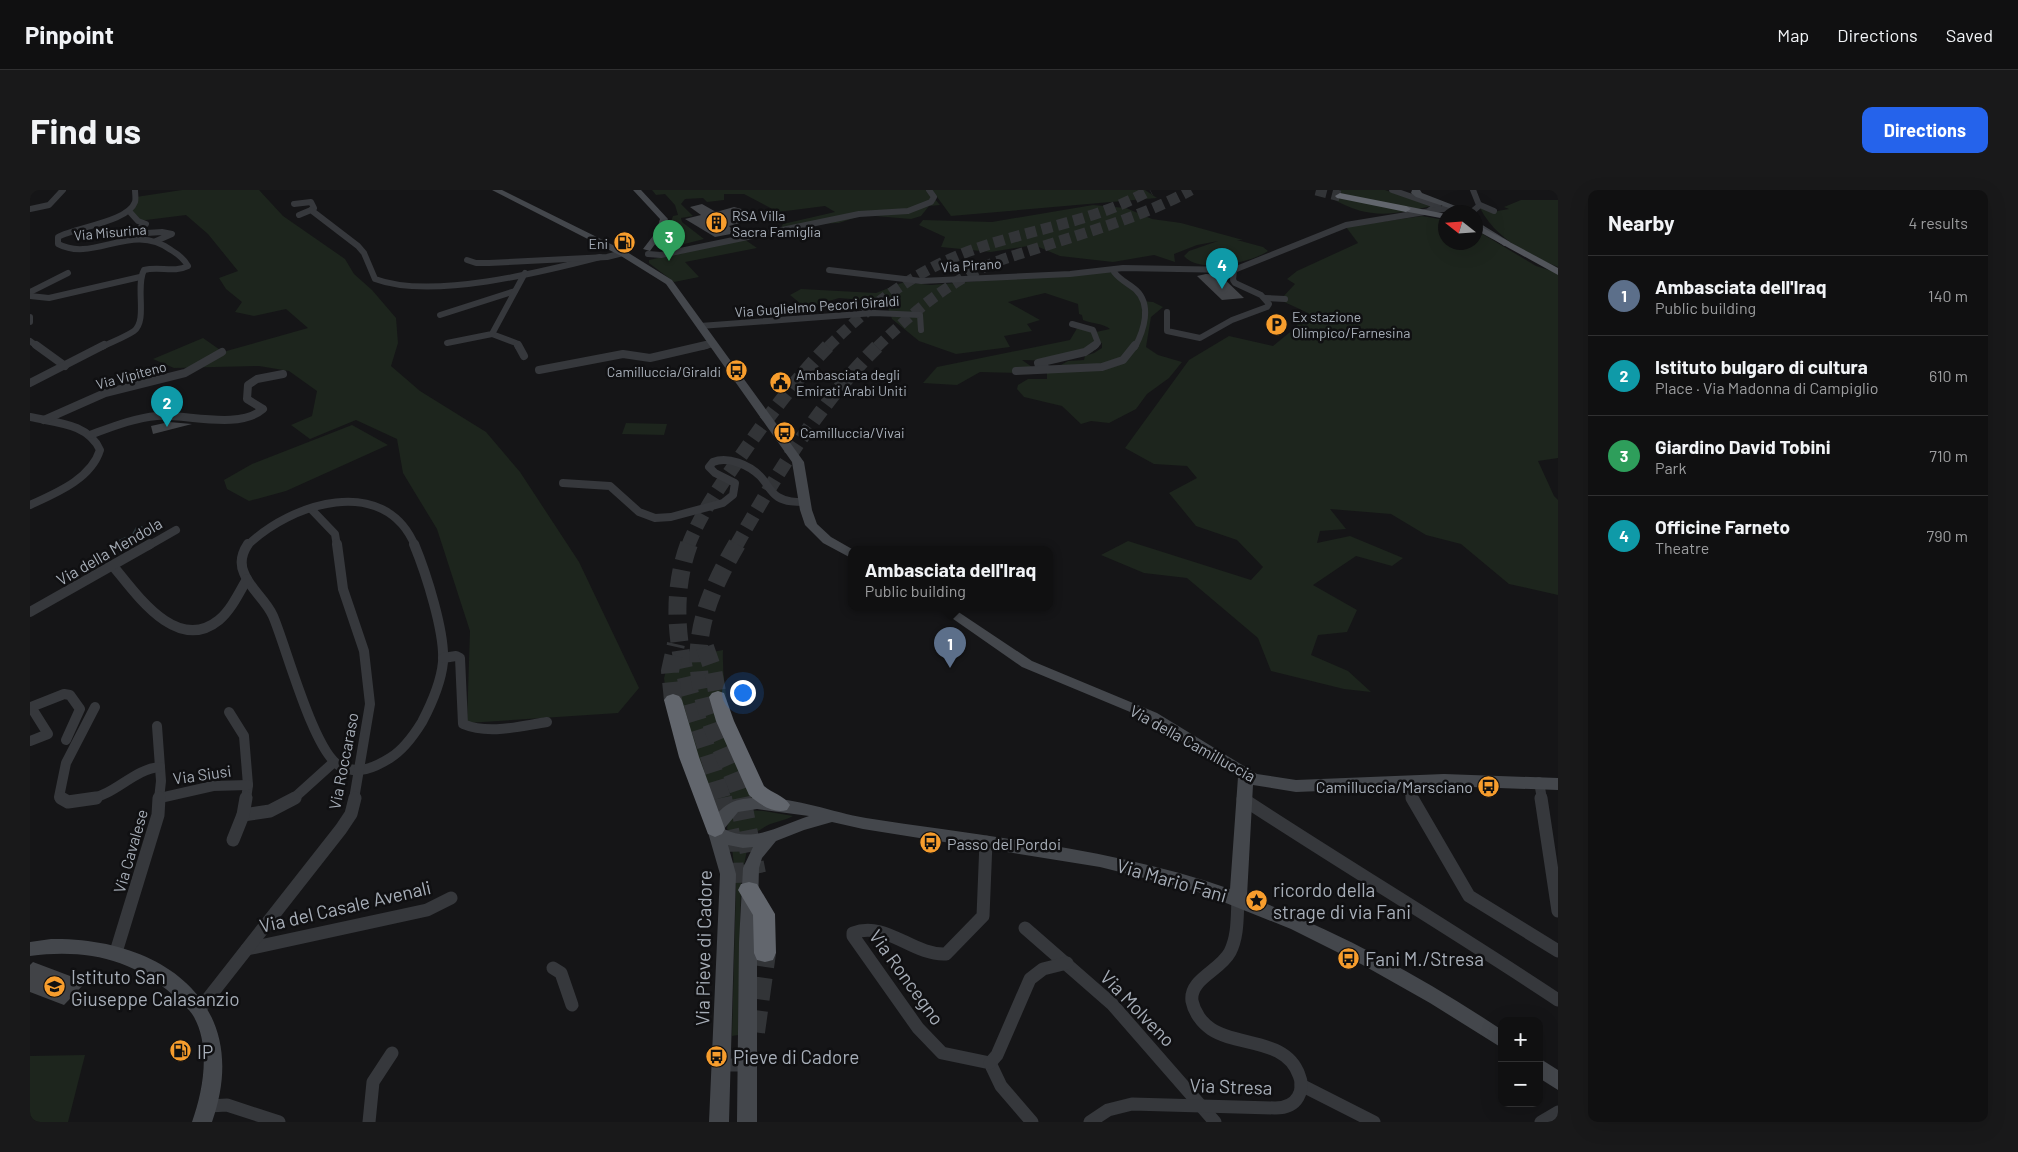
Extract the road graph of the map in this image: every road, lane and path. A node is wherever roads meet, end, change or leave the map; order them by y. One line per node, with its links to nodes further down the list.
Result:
1 (63, 190): 17 (street)
2 (135, 190): 20 (street, Via Misurina)
3 (496, 190): 29 (street)
4 (637, 190): 30 (street)
5 (929, 190): 30 (street)
6 (1392, 190): 18 (street)
7 (1399, 190): 8 (street)
8 (1410, 190): 15 (street)
9 (1416, 190): 13 (street)
10 (1474, 190): 14 (street)
11 (1340, 196): 18 (highway)
12 (294, 204): 19 (street)
13 (1438, 205)
14 (1478, 205)
15 (1438, 207)
16 (1483, 208): 21 (street)
17 (30, 209)
18 (1406, 209): 22 (main road)
19 (310, 210): 24 (street); 38 (street)
20 (129, 211): 27 (street); 27 (street, Via Misurina)
21 (1494, 211)
22 (1428, 213): 23 (main road); 35 (street, Via Pirano)
23 (1438, 213)
24 (299, 215)
25 (1483, 227): 28 (street)
26 (1483, 231): 28 (main road)
27 (156, 241): 39 (street, Via Misurina)
28 (1507, 244): 36 (main road)
29 (624, 253): 30 (street); 30 (street); 31 (street)
30 (647, 256): 49 (street)
31 (600, 257): 32 (street); 38 (street)
32 (467, 260)
33 (1115, 269): 34 (street, Via Pirano); 35 (street, Via Pirano); 59 (street)
34 (829, 270)
35 (1234, 270): 42 (street)
36 (1558, 272)
37 (68, 273): 41 (street)
38 (526, 273): 40 (street)
39 (140, 277): 41 (street); 57 (street)
40 (515, 291): 45 (street); 51 (street)
41 (30, 294)
42 (1265, 298): 43 (street); 44 (street)
43 (1285, 299)
44 (1167, 312)
45 (440, 316)
46 (30, 317): 47 (street)
47 (30, 322)
48 (1072, 324): 59 (street)
49 (700, 326): 50 (street, Via Guglielmo Pecori Giraldi); 54 (street)
50 (921, 330)
51 (492, 334): 53 (street); 56 (street)
52 (30, 341): 57 (street)
53 (447, 343)
54 (713, 344): 58 (street); 67 (street)
55 (222, 352): 64 (street, Via Vipiteno)
56 (524, 356)
57 (65, 366): 62 (street)
58 (538, 370)
59 (1048, 370): 60 (street)
60 (1016, 371)
61 (283, 374): 65 (street)
62 (30, 383)
63 (30, 417): 64 (street)
64 (44, 420): 65 (street)
65 (90, 435): 68 (street)
66 (563, 483): 67 (street)
67 (805, 502): 71 (street)
68 (30, 505)
69 (312, 510): 73 (street); 76 (street); 87 (street, Via Roccaraso)
70 (176, 530): 72 (street, Via della Mendola)
71 (848, 552)
72 (113, 566): 73 (street); 75 (street, Via della Mendola)
73 (247, 579): 85 (street)
74 (948, 611): 88 (street, Via della Camilluccia)
75 (30, 612)
76 (443, 658): 81 (street); 87 (street)
77 (718, 697): 95 (highway)
78 (673, 700): 98 (highway)
79 (94, 707): 86 (street)
80 (229, 712): 92 (street)
81 (547, 722)
82 (156, 726): 86 (street, Via Cavalese)
83 (66, 740): 84 (street)
84 (30, 741)
85 (334, 762): 87 (street); 96 (street)
86 (160, 767): 93 (street, Via Cavalese)
87 (359, 771): 107 (street, Via Roccaraso)
88 (1246, 776): 89 (street, Via della Camilluccia); 94 (street, Via Stresa)
89 (1403, 782): 90 (street, Via della Camilluccia); 109 (street)
90 (1539, 782): 91 (street, Via della Camilluccia); 105 (street)
91 (1558, 784)
92 (248, 785): 93 (street, Via Siusi); 96 (street)
93 (160, 798): 110 (street, Via Cavalese)
94 (1243, 799): 104 (street, Via Stresa); 114 (street)
95 (780, 805): 97 (street); 98 (street)
96 (243, 815): 100 (street)
97 (797, 817): 99 (street); 101 (street, Via Mario Fani)
98 (716, 831): 99 (street); 120 (street, Via Pieve di Cadore)
99 (769, 838): 102 (street)
100 (233, 840)
101 (986, 842): 104 (street, Via Mario Fani); 119 (street, Via Roncegno)
102 (750, 890): 111 (highway); 121 (street)
103 (452, 898): 107 (street, Via del Casale Avenali)
104 (1238, 900): 117 (street, Via Mario Fani); 124 (street, Via Stresa)
105 (1558, 911)
106 (1025, 928): 112 (street, Via Molveno)
107 (248, 948): 116 (street, Via Roccaraso)
108 (30, 949): 110 (street)
109 (1558, 951)
110 (116, 952): 116 (street)
111 (765, 953)
112 (1067, 963): 119 (street); 125 (street, Via Molveno)
113 (553, 968): 115 (street)
114 (1558, 1000)
115 (572, 1005)
116 (200, 1010): 127 (street)
117 (1498, 1037)
118 (392, 1053): 129 (street)
119 (990, 1063): 132 (street)
120 (722, 1065): 121 (street); 130 (street, Via Pieve di Cadore)
121 (747, 1065): 131 (street)
122 (1543, 1070): 123 (street)
123 (1558, 1081)
124 (1301, 1085): 125 (street, Via Stresa); 135 (street)
125 (1199, 1104): 133 (street, Via Stresa); 134 (street, Via Molveno)
126 (1558, 1112): 136 (street)
127 (206, 1114): 128 (street)
128 (279, 1122)
129 (369, 1122)
130 (719, 1122)
131 (746, 1122)
132 (1032, 1122)
133 (1090, 1122)
134 (1215, 1122)
135 (1374, 1122)
136 (1541, 1122)

